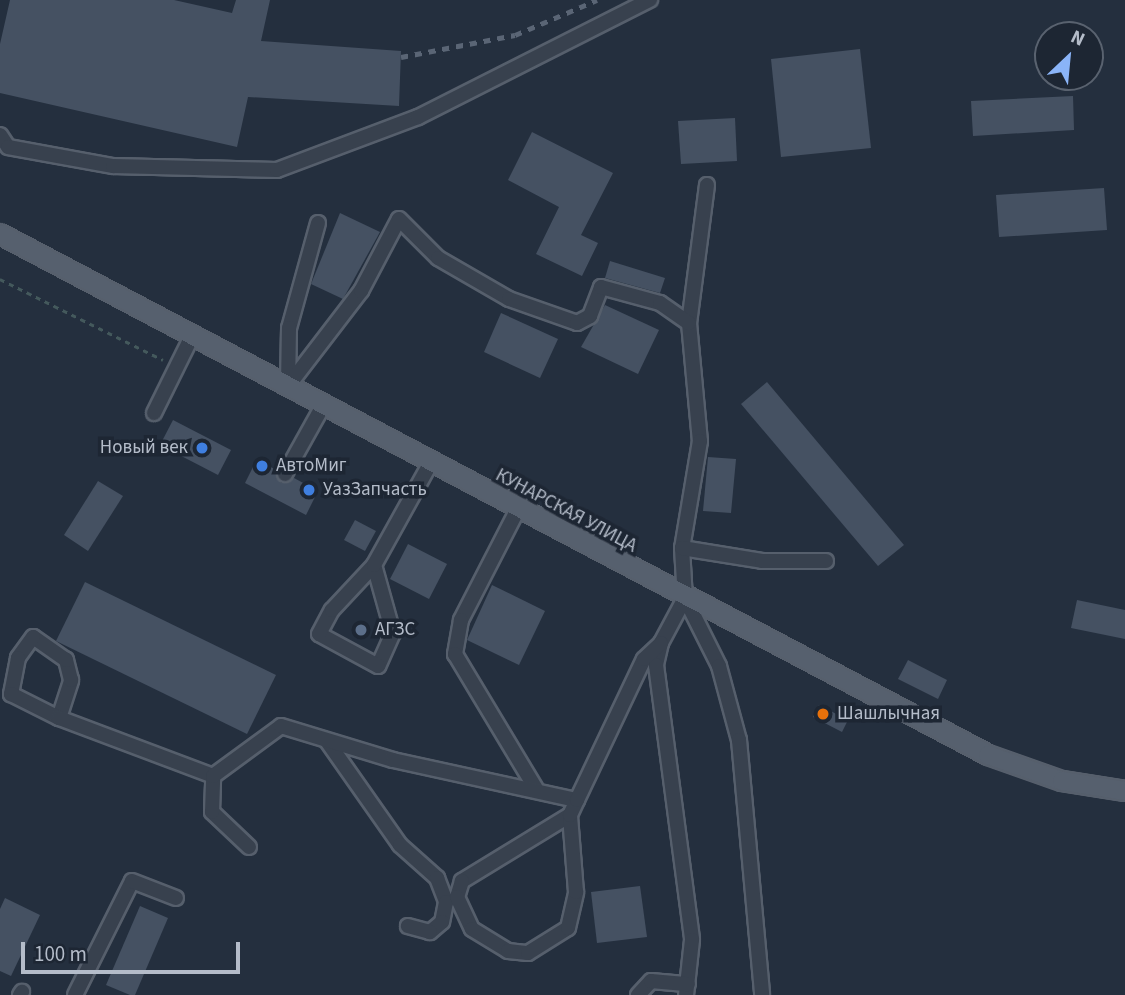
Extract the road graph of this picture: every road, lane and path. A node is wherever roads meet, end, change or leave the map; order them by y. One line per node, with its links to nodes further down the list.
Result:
1 (650, 0): 2 (street)
2 (3, 146)
3 (707, 185): 7 (street)
4 (318, 223): 10 (street)
5 (0, 234): 8 (main road, КУНАРСКАЯ УЛИЦА)
6 (0, 279): 9 (path)
7 (689, 323): 10 (street); 16 (street)
8 (192, 336): 9 (street); 10 (main road, КУНАРСКАЯ УЛИЦА)
9 (174, 365): 12 (street)
10 (288, 386): 11 (main road, КУНАРСКАЯ УЛИЦА)
11 (324, 404): 13 (main road, КУНАРСКАЯ УЛИЦА); 14 (street)
12 (154, 413)
13 (431, 462): 15 (main road, КУНАРСКАЯ УЛИЦА); 18 (street)
14 (285, 474)
15 (518, 509): 19 (main road, КУНАРСКАЯ УЛИЦА); 25 (street)
16 (682, 548): 17 (street); 19 (street)
17 (825, 561)
18 (374, 565): 18 (street)
19 (685, 598): 20 (street); 26 (main road, КУНАРСКАЯ УЛИЦА); 38 (street)
20 (661, 643): 27 (street); 35 (street)
21 (7, 683): 22 (street); 22 (street)
22 (60, 718): 24 (street)
23 (327, 741): 24 (street); 25 (street); 30 (street)
24 (213, 776): 29 (street)
25 (536, 789): 27 (street)
26 (1125, 791)
27 (577, 800): 28 (street)
28 (570, 815): 31 (street); 33 (street)
29 (249, 847)
30 (437, 878): 31 (street); 33 (street)
31 (462, 881): 33 (street)
32 (176, 898): 36 (street)
33 (451, 900): 34 (street)
34 (408, 926)
35 (687, 990): 37 (street)
36 (75, 995)
37 (638, 995)
38 (762, 995)

